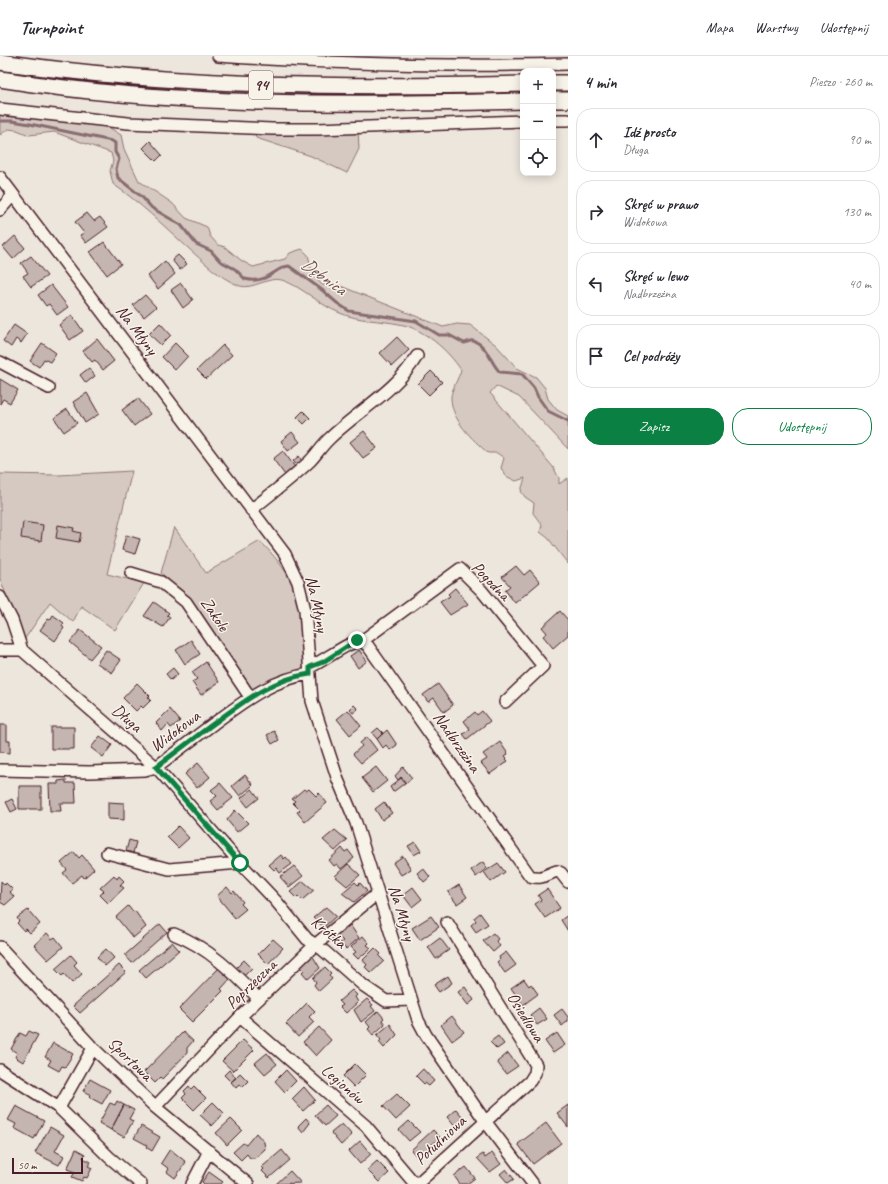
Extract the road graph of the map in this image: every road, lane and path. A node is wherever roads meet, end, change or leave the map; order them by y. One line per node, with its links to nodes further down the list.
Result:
1 (218, 56): 3 (street)
2 (0, 62): 7 (main road, 94)
3 (568, 64)
4 (0, 79): 10 (main road, 94)
5 (556, 83): 6 (main road)
6 (568, 83)
7 (520, 84)
8 (556, 100): 9 (main road)
9 (568, 100)
10 (520, 101)
11 (0, 109): 14 (street)
12 (556, 120): 13 (street)
13 (568, 120)
14 (520, 121)
15 (0, 177): 16 (street, Na Młyny)
16 (13, 195): 17 (street); 21 (street, Na Młyny)
17 (0, 210)
18 (417, 356): 21 (street)
19 (0, 362): 20 (street)
20 (49, 388)
21 (251, 510): 27 (street, Na Młyny)
22 (131, 573): 28 (street, Zakole)
23 (0, 597): 26 (street)
24 (362, 641): 27 (street); 29 (street, Pogodna); 34 (street, Nadbrzeżna)
25 (0, 650): 26 (street)
26 (22, 650): 30 (street, Długa)
27 (310, 670): 28 (street, Widokowa); 35 (street, Na Młyny)
28 (250, 697): 30 (street, Widokowa)
29 (505, 702)
30 (156, 767): 31 (street, Widokowa); 33 (street, Długa)
31 (0, 770)
32 (107, 853): 33 (street)
33 (240, 863): 38 (street, Krótka)
34 (568, 882)
35 (378, 893): 38 (street, Poprzeczna); 41 (street, Na Młyny)
36 (446, 922): 47 (street, Osiedlowa)
37 (174, 934): 40 (street)
38 (316, 945): 40 (street, Poprzeczna); 41 (street, Krótka)
39 (0, 947): 43 (street, Sportowa)
40 (259, 999): 42 (street, Poprzeczna)
41 (411, 1000): 47 (street, Na Młyny)
42 (240, 1018): 45 (street, Poprzeczna); 52 (street, Legionów)
43 (93, 1048): 45 (street, Sportowa); 46 (street)
44 (0, 1070): 46 (street)
45 (155, 1107): 48 (street, Sportowa)
46 (59, 1108): 49 (street)
47 (485, 1121): 52 (street, Południowa); 53 (street, Na Młyny)
48 (209, 1151): 50 (street); 51 (street, Sportowa)
49 (140, 1184)
50 (192, 1184)
51 (248, 1184)
52 (416, 1184)
53 (533, 1184)

